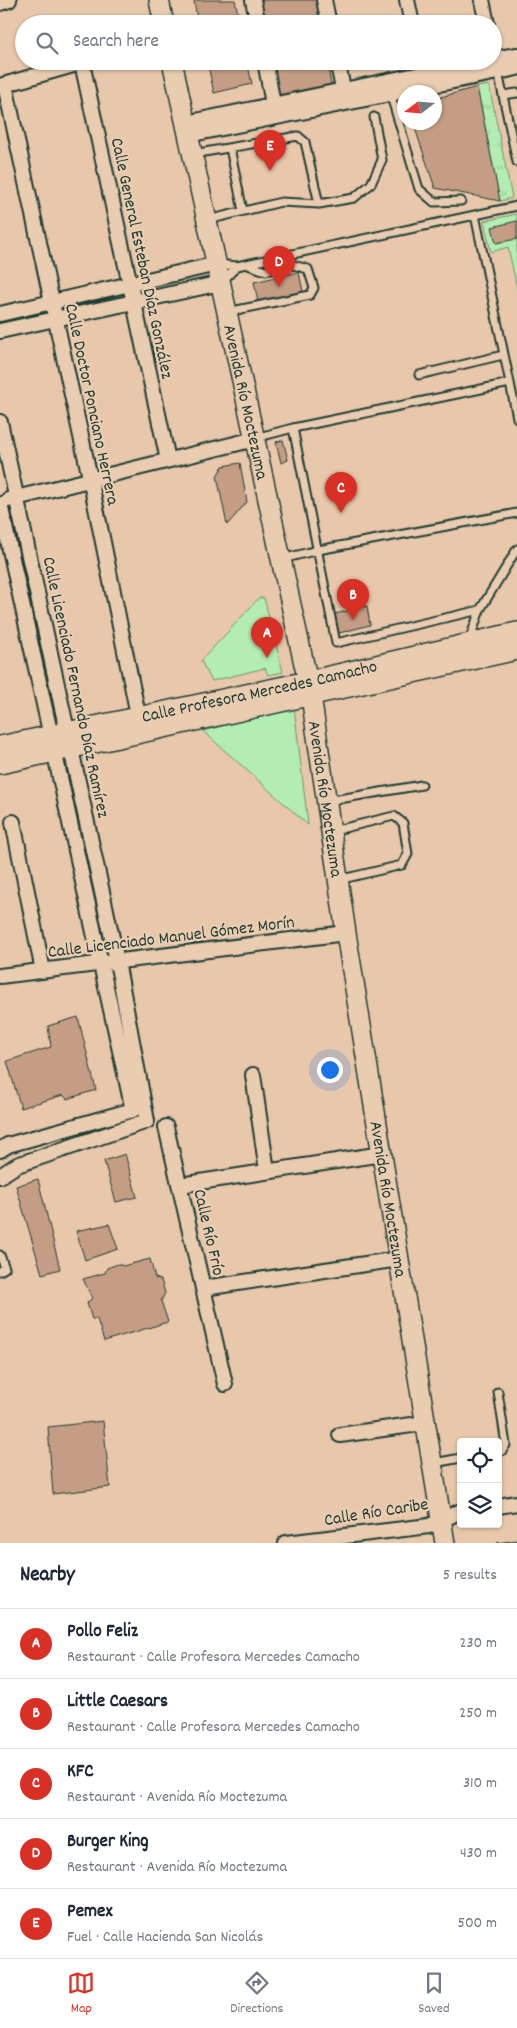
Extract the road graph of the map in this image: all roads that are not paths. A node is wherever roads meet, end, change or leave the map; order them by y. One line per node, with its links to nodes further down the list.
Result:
1 (9, 0): 7 (street)
2 (159, 0): 8 (street)
3 (253, 0): 9 (street)
4 (324, 0): 10 (street)
5 (407, 0): 11 (street)
6 (482, 0): 12 (street)
7 (0, 3)
8 (162, 15)
9 (256, 15)
10 (327, 15)
11 (410, 15)
12 (485, 15)
13 (517, 55): 14 (street)
14 (502, 58)
15 (502, 63): 16 (street)
16 (517, 68)
17 (56, 70): 25 (street)
18 (87, 70): 46 (street, Calle General Esteban Díaz González)
19 (174, 70): 32 (street, Avenida Río Moctezuma)
20 (267, 70): 30 (street)
21 (339, 70): 28 (street)
22 (413, 70): 28 (street)
23 (462, 70): 26 (street)
24 (496, 70): 29 (lane)
25 (3, 85): 48 (street, Calle Doctor Ponciano Herrera)
26 (390, 93): 28 (street); 36 (lane)
27 (517, 93): 29 (lane)
28 (344, 95): 30 (street); 32 (street)
29 (503, 96): 35 (lane)
30 (273, 104): 32 (street)
31 (374, 117): 37 (lane)
32 (187, 129): 34 (street, Avenida Río Moctezuma)
33 (230, 148): 34 (lane); 37 (lane); 39 (lane)
34 (193, 154): 41 (street, Avenida Río Moctezuma)
35 (517, 162)
36 (461, 201)
37 (319, 204): 39 (lane)
38 (517, 206): 40 (lane)
39 (243, 211): 41 (lane)
40 (474, 215): 43 (lane); 53 (lane)
41 (208, 220): 42 (street, Avenida Río Moctezuma)
42 (217, 264): 44 (lane); 45 (street, Avenida Río Moctezuma); 46 (street)
43 (246, 264): 44 (lane); 49 (lane)
44 (237, 266): 45 (lane)
45 (221, 283): 47 (street); 49 (street, Avenida Río Moctezuma)
46 (130, 286): 47 (street, Calle General Esteban Díaz González); 48 (street)
47 (134, 302): 51 (street); 60 (street, Calle General Esteban Díaz González)
48 (51, 303): 50 (street); 51 (street, Calle Doctor Ponciano Herrera)
49 (227, 312): 59 (street, Avenida Río Moctezuma)
50 (0, 314)
51 (55, 319): 52 (street); 61 (street, Calle Doctor Ponciano Herrera)
52 (0, 331)
53 (503, 355): 54 (lane); 55 (lane)
54 (419, 375)
55 (510, 383): 56 (lane); 58 (lane)
56 (517, 418)
57 (0, 422): 62 (street, Calle Licenciado Fernando Díaz Ramírez)
58 (293, 428): 59 (lane); 66 (lane)
59 (255, 438): 60 (street); 67 (street, Avenida Río Moctezuma)
60 (168, 460): 61 (street)
61 (90, 478): 62 (street); 73 (street, Calle Doctor Ponciano Herrera)
62 (16, 498): 63 (street); 74 (street, Calle Licenciado Fernando Díaz Ramírez)
63 (0, 503): 74 (street, Calle Licenciado Fernando Díaz Ramírez)
64 (517, 514): 66 (lane)
65 (517, 549): 68 (lane)
66 (318, 550): 67 (lane); 68 (lane)
67 (281, 560): 72 (street, Avenida Río Moctezuma)
68 (480, 610): 70 (lane)
69 (517, 632): 70 (street, Calle Profesora Mercedes Camacho)
70 (468, 643): 72 (street, Calle Profesora Mercedes Camacho)
71 (517, 650): 72 (street, Calle Profesora Mercedes Camacho)
72 (310, 688): 73 (street, Calle Profesora Mercedes Camacho); 78 (street, Avenida Río Moctezuma)
73 (140, 725): 74 (street, Calle Profesora Mercedes Camacho)
74 (61, 742): 75 (street, Calle Profesora Mercedes Camacho); 76 (street, Calle Profesora Mercedes Camacho); 83 (street, Calle Licenciado Fernando Díaz Ramírez); 84 (street, Calle Licenciado Fernando Díaz Ramírez)
75 (0, 746)
76 (0, 764)
77 (422, 785): 78 (lane)
78 (327, 801): 80 (street, Avenida Río Moctezuma)
79 (13, 822): 85 (street)
80 (331, 831): 81 (street, Avenida Río Moctezuma); 81 (lane)
81 (338, 880): 82 (street, Avenida Río Moctezuma)
82 (346, 933): 83 (street, Calle Licenciado Manuel Gómez Morín); 90 (street, Avenida Río Moctezuma)
83 (117, 961): 84 (street, Calle Licenciado Manuel Gómez Morín); 92 (street, Calle Licenciado Fernando Díaz Ramírez)
84 (101, 963): 85 (street, Calle Licenciado Manuel Gómez Morín); 89 (street, Calle Licenciado Fernando Díaz Ramírez)
85 (43, 971): 86 (street, Calle Licenciado Manuel Gómez Morín)
86 (0, 976)
87 (252, 1075): 91 (street)
88 (166, 1126): 93 (street, Calle Río Frío)
89 (0, 1150)
90 (382, 1154): 91 (street); 95 (street, Avenida Río Moctezuma)
91 (267, 1171): 93 (street)
92 (0, 1176)
93 (180, 1184): 97 (street, Calle Río Frío)
94 (0, 1255): 96 (lane)
95 (399, 1259): 97 (street); 100 (street, Avenida Río Moctezuma)
96 (0, 1271)
97 (204, 1288): 98 (street, Calle Río Frío)
98 (225, 1384)
99 (498, 1392): 102 (lane)
100 (426, 1423): 101 (street); 104 (street, Avenida Río Moctezuma)
101 (340, 1435)
102 (502, 1451)
103 (457, 1459): 104 (lane)
104 (432, 1463): 108 (street, Avenida Río Moctezuma)
105 (517, 1503): 106 (street)
106 (502, 1505)
107 (457, 1513): 108 (street, Calle Río Caribe)
108 (441, 1520): 109 (street, Calle Río Caribe); 110 (street, Avenida Río Moctezuma)
109 (286, 1543)
110 (445, 1543)

